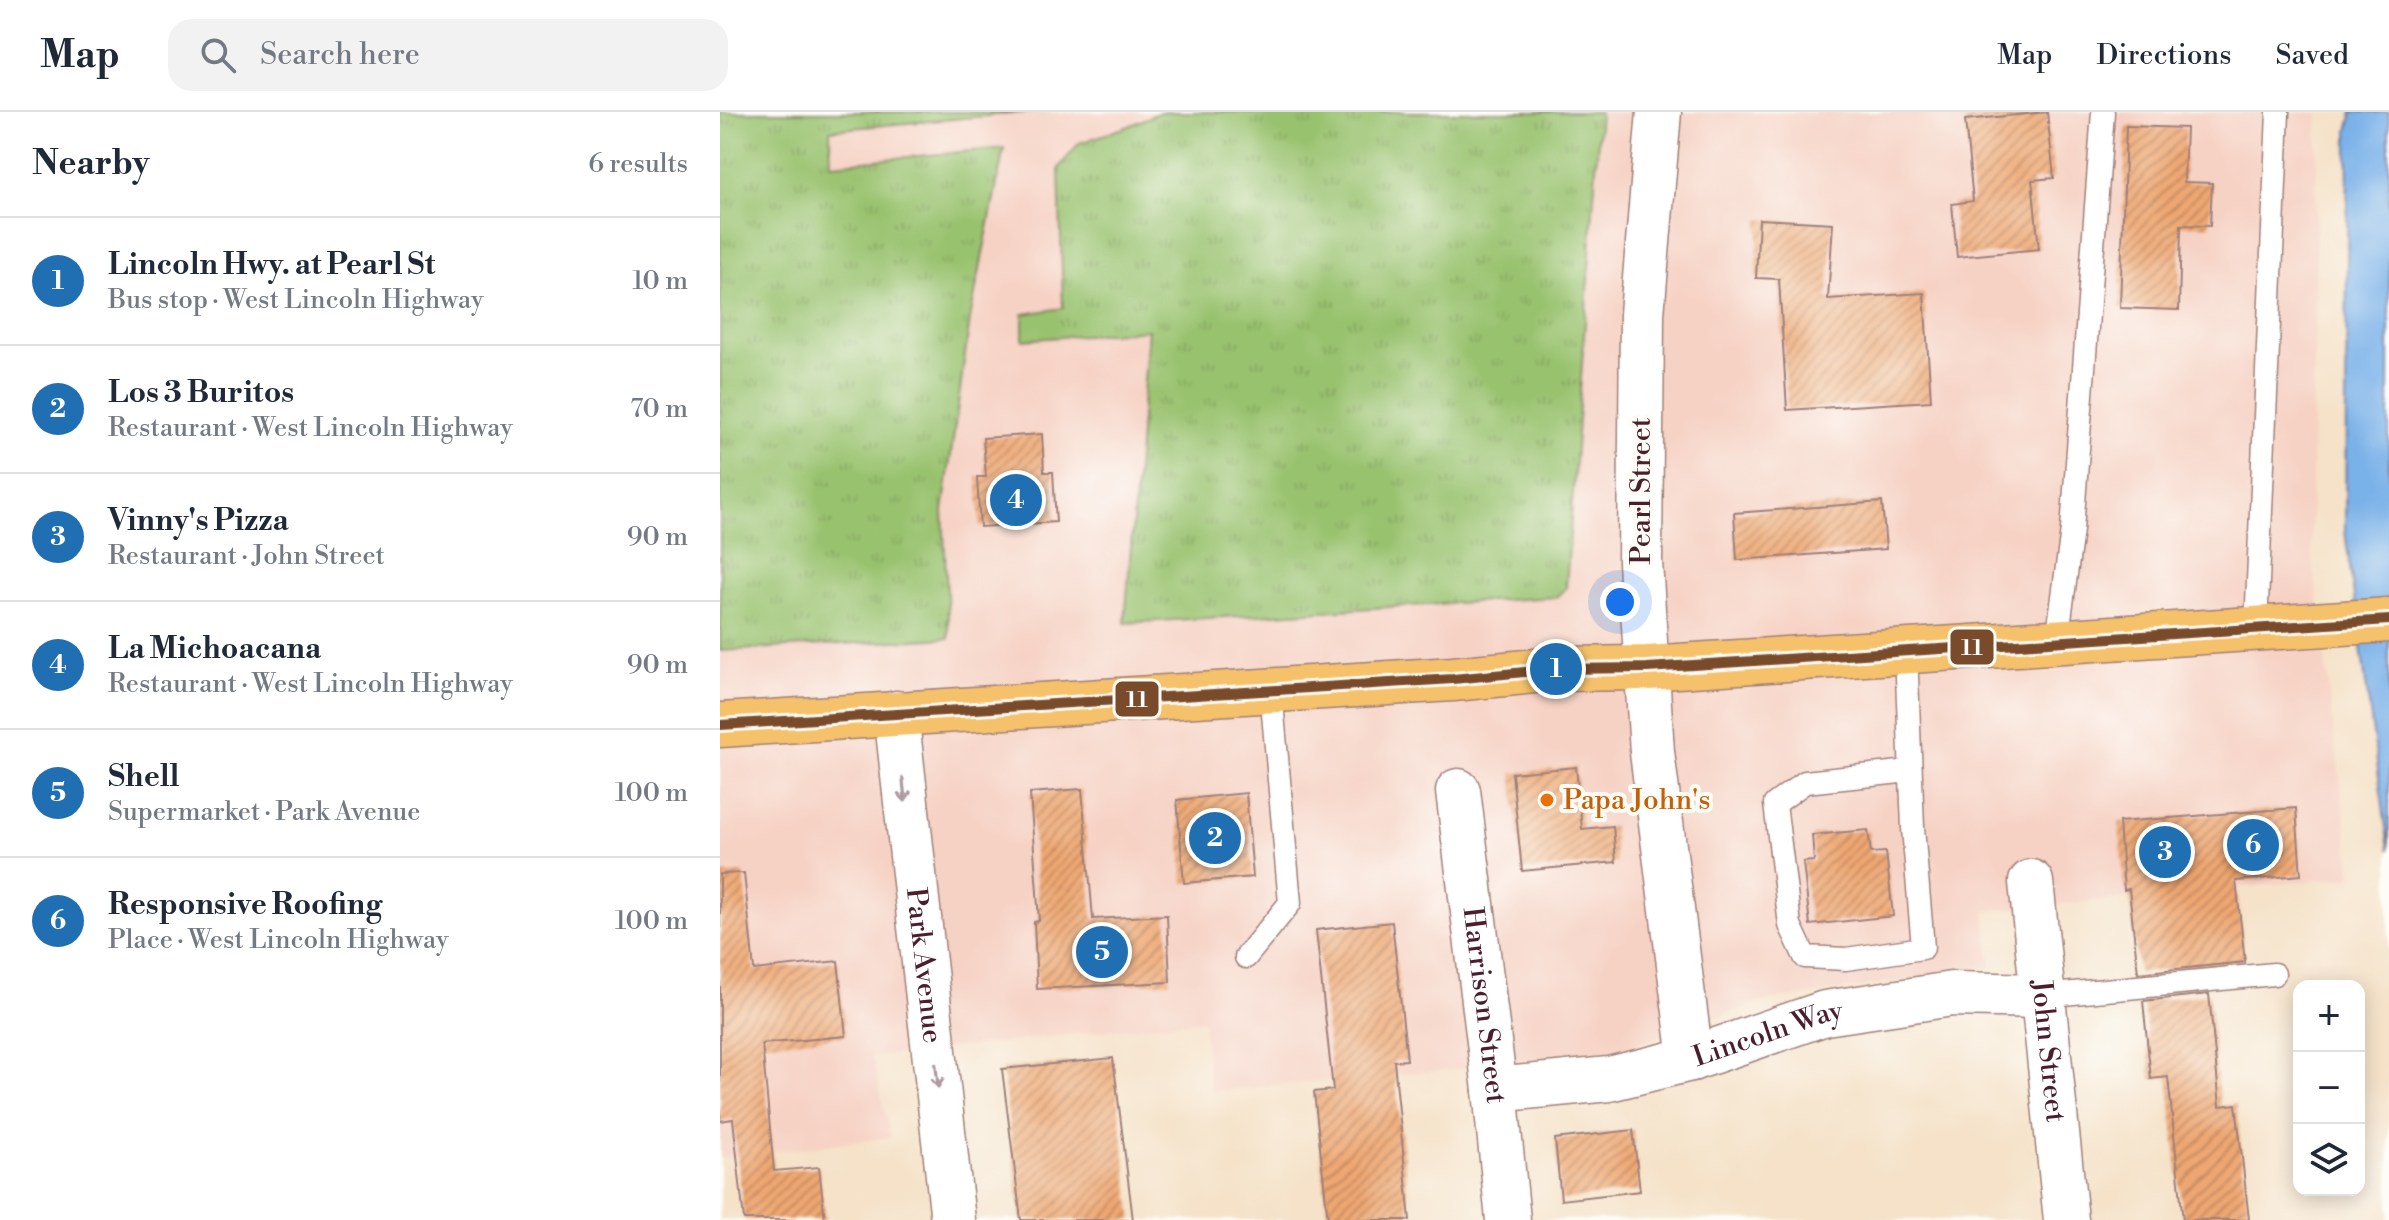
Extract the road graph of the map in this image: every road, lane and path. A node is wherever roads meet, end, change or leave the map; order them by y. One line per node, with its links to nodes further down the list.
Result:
1 (1659, 112): 8 (street, Pearl Street)
2 (2103, 112): 6 (lane)
3 (2278, 112): 5 (lane)
4 (2389, 620): 5 (main road)
5 (2239, 630): 6 (main road)
6 (2057, 641): 7 (main road)
7 (1906, 651): 8 (main road); 12 (lane)
8 (1647, 668): 9 (main road); 18 (street, Pearl Street)
9 (1271, 691): 10 (main road); 15 (lane)
10 (896, 713): 11 (main road); 20 (street, Park Avenue, one-way to 20)
11 (720, 725)
12 (1910, 771): 12 (lane)
13 (1458, 791): 19 (street, Harrison Street)
14 (2031, 882): 17 (street, John Street)
15 (1246, 957)
16 (2274, 974): 17 (lane)
17 (2042, 996): 18 (street, Lincoln Way); 22 (street, John Street)
18 (1691, 1059): 19 (street, Lincoln Way)
19 (1495, 1090): 21 (street, Harrison Street)
20 (953, 1220)
21 (1508, 1220)
22 (2066, 1220)

